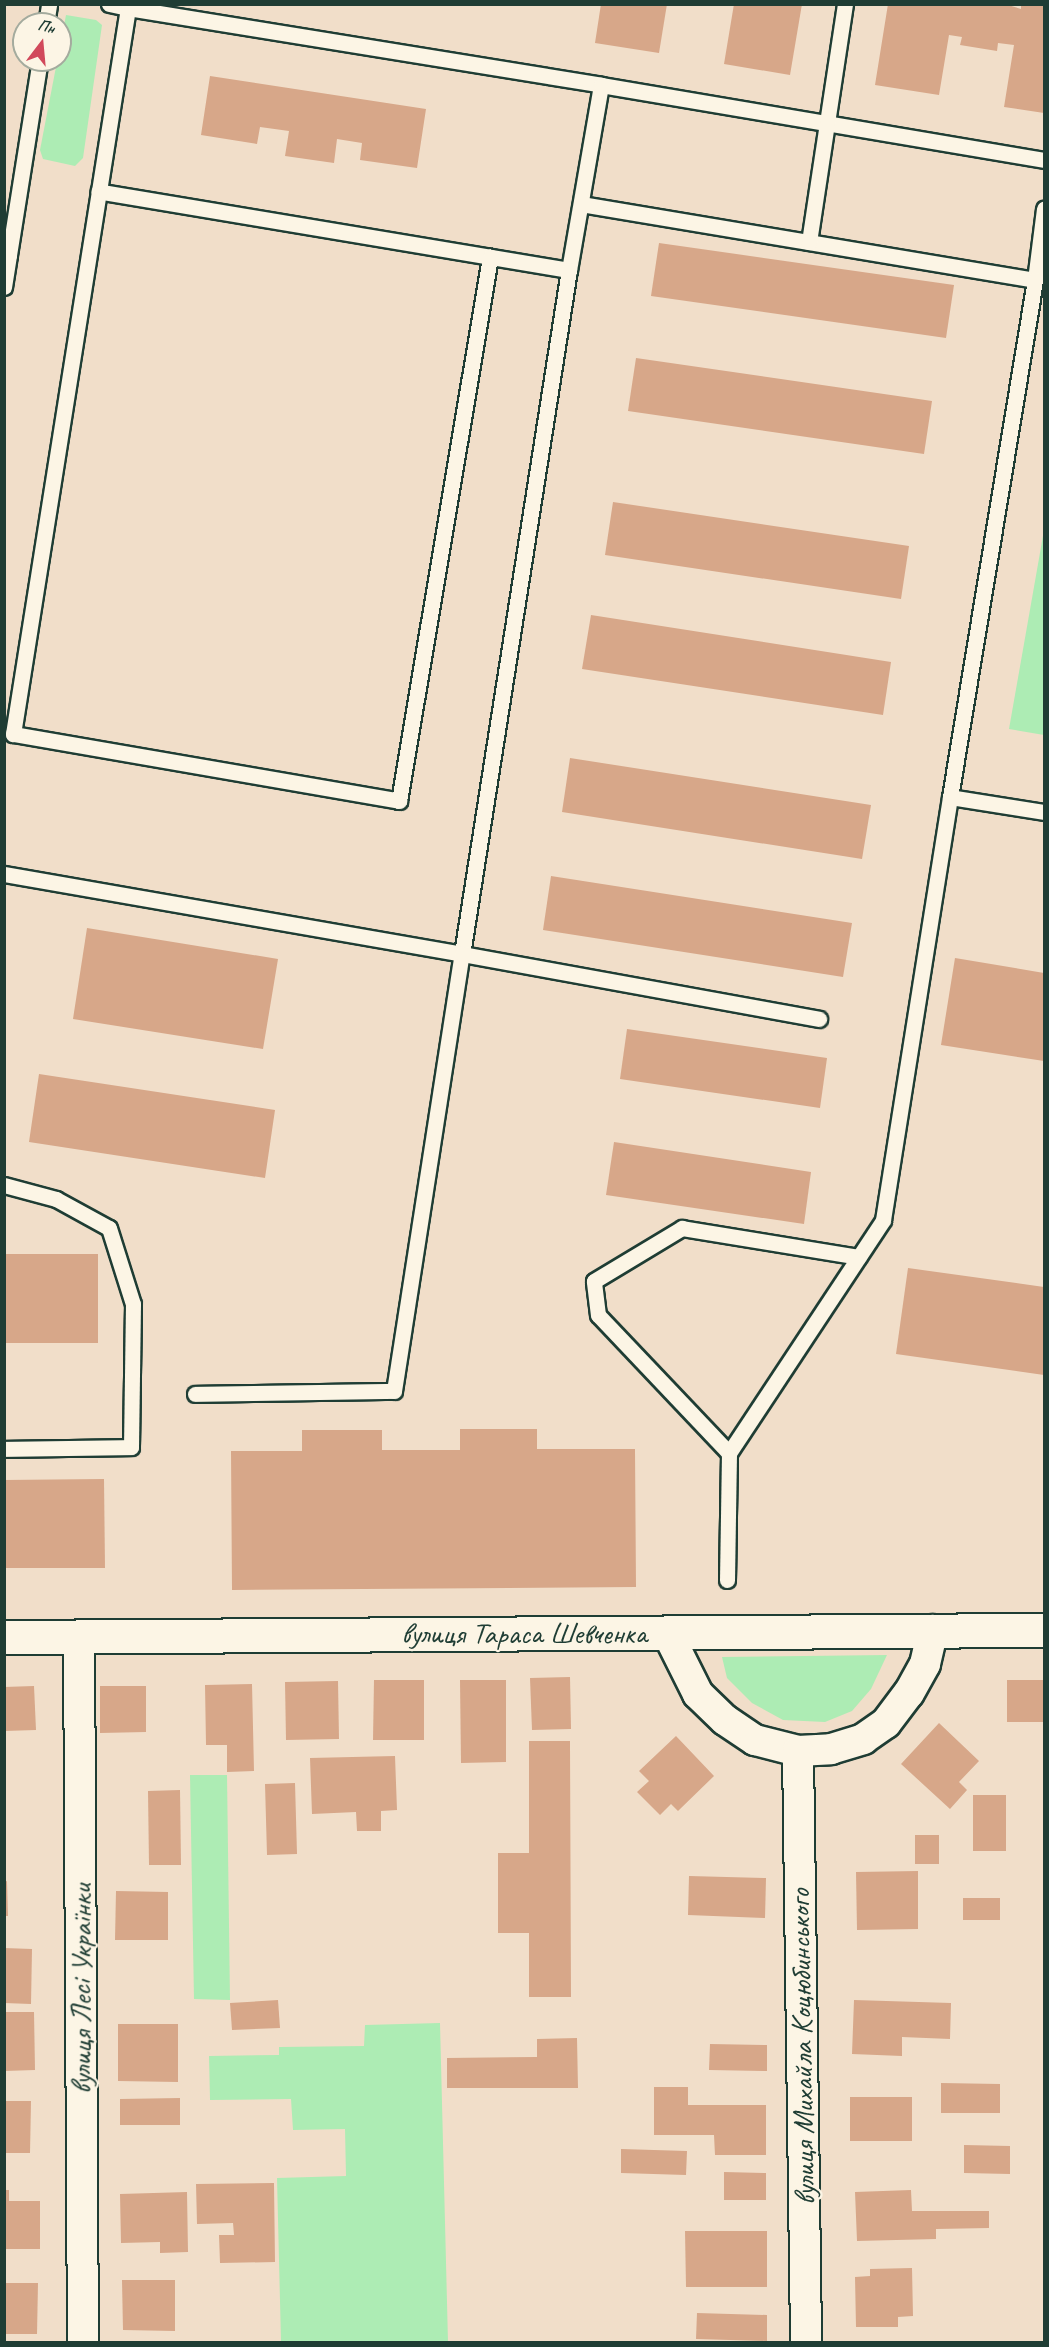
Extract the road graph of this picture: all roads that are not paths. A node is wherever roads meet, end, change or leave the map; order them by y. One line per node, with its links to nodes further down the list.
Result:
1 (110, 4): 3 (lane)
2 (844, 4): 6 (lane)
3 (129, 6): 5 (lane); 8 (lane)
4 (38, 72): 12 (lane)
5 (601, 85): 6 (lane); 9 (lane)
6 (827, 123): 7 (lane); 11 (lane)
7 (1044, 160)
8 (99, 191): 13 (lane); 13 (lane)
9 (581, 204): 11 (lane); 14 (lane)
10 (1044, 209): 15 (lane)
11 (809, 242): 15 (lane)
12 (7, 255): 16 (lane)
13 (490, 256): 14 (lane)
14 (569, 270): 20 (lane)
15 (1035, 280): 17 (lane)
16 (4, 287)
17 (950, 797): 18 (lane); 23 (lane)
18 (1044, 812)
19 (4, 874): 20 (lane)
20 (462, 954): 21 (lane); 24 (lane)
21 (819, 1019)
22 (4, 1185): 25 (lane)
23 (859, 1257): 26 (lane); 26 (lane)
24 (195, 1395)
25 (4, 1449)
26 (729, 1453): 27 (lane)
27 (728, 1580)
28 (933, 1630): 29 (street, вулиця Тараса Шевченка); 30 (street, вулиця Тараса Шевченка); 33 (street)
29 (1044, 1630)
30 (667, 1632): 31 (street, вулиця Тараса Шевченка); 33 (street)
31 (79, 1636): 32 (street, вулиця Тараса Шевченка); 34 (street, вулиця Лесі Українки)
32 (4, 1637)
33 (798, 1751): 35 (street, вулиця Михайла Коцюбинського)
34 (83, 2343)
35 (806, 2343)

